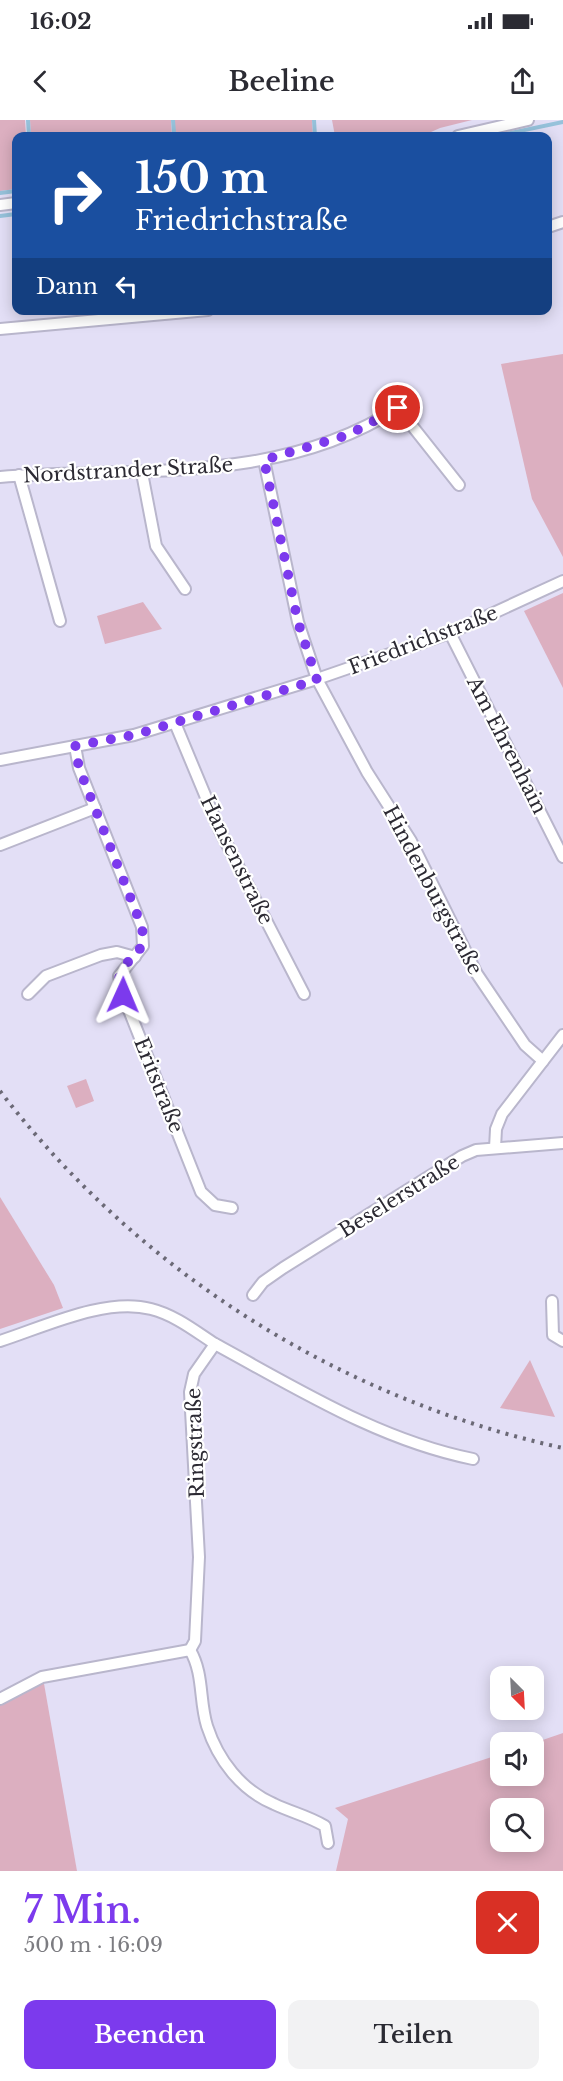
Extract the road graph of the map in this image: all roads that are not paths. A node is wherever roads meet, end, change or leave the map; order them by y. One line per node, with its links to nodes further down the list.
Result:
1 (528, 120): 2 (street)
2 (476, 132)
3 (153, 315): 4 (street)
4 (0, 329)
5 (264, 460): 6 (street, Nordstrander Straße); 9 (street, Nordstrander Straße); 14 (street, Hindenburgstraße)
6 (142, 473): 7 (street, Nordstrander Straße); 11 (street)
7 (19, 476): 8 (street, Nordstrander Straße); 12 (street)
8 (0, 477)
9 (459, 485)
10 (563, 581): 13 (street, Friedrichstraße)
11 (184, 589)
12 (60, 621)
13 (450, 633): 14 (street, Friedrichstraße); 20 (street, Am Ehrenhain)
14 (317, 680): 15 (street, Friedrichstraße); 25 (street, Hindenburgstraße)
15 (175, 723): 16 (street, Friedrichstraße); 23 (street, Hansenstraße)
16 (75, 746): 17 (street, Friedrichstraße); 18 (street, Eritstraße)
17 (0, 760)
18 (95, 808): 19 (street); 21 (street, Eritstraße)
19 (0, 845)
20 (563, 857)
21 (135, 957): 22 (street); 28 (street, Eritstraße)
22 (28, 994)
23 (304, 994)
24 (563, 1035): 25 (street)
25 (543, 1061): 27 (street)
26 (563, 1143): 27 (street, Beselerstraße)
27 (495, 1148): 29 (street, Beselerstraße)
28 (232, 1208)
29 (253, 1295)
30 (552, 1301): 32 (street)
31 (0, 1341): 33 (street)
32 (563, 1341)
33 (215, 1344): 34 (street); 35 (street, Ringstraße)
34 (473, 1459)
35 (189, 1650): 36 (street); 37 (street)
36 (0, 1700)
37 (328, 1843)

